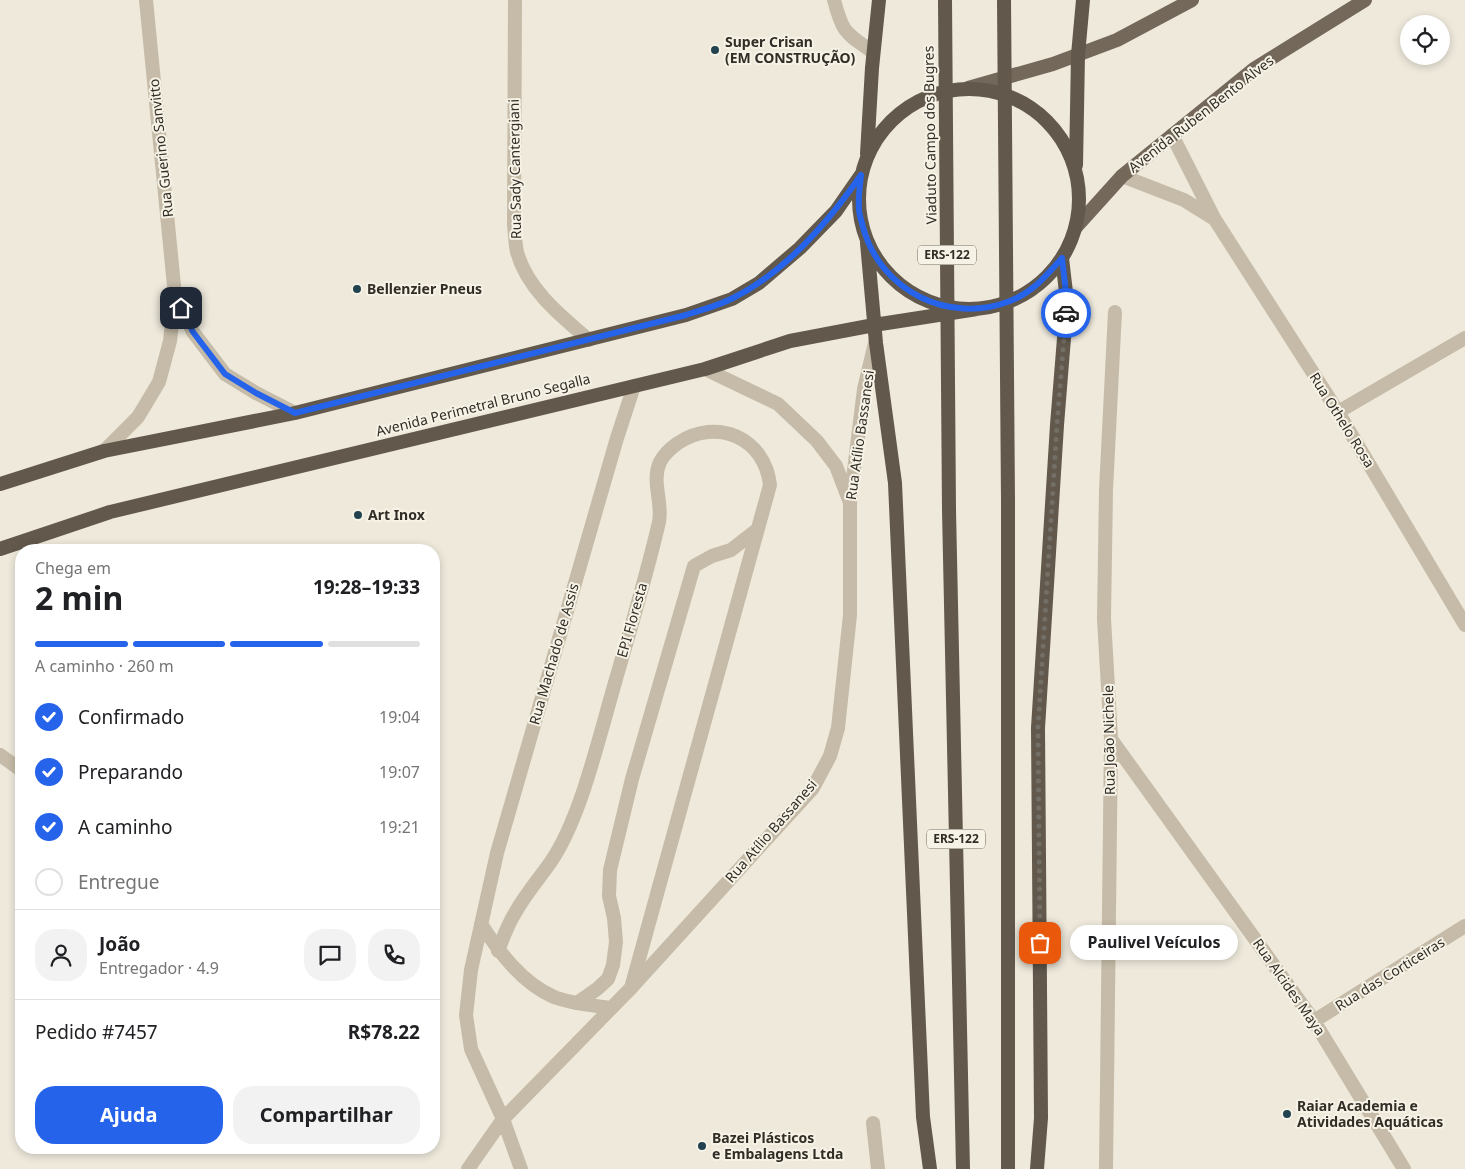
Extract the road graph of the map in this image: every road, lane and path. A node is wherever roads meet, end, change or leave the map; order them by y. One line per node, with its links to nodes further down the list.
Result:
1 (146, 0): 22 (street, Rua Guerino Sanvitto)
2 (514, 0): 27 (street, Rua Sady Cantergiani)
3 (834, 0): 10 (street)
4 (879, 0): 10 (highway)
5 (945, 0): 55 (highway, Viaduto Campo dos Bugres / ERS-122, bridge)
6 (1004, 0): 56 (highway, bridge)
7 (1083, 0): 11 (highway)
8 (1192, 0): 11 (main road)
9 (1365, 0): 13 (main road, Avenida Ruben Bento Alves)
10 (873, 52): 14 (highway)
11 (1078, 55): 12 (main road); 15 (highway)
12 (968, 88): 14 (highway); 15 (highway)
13 (1172, 135): 17 (main road, Avenida Ruben Bento Alves); 18 (street, Rua Othelo Rosa)
14 (867, 155): 16 (highway)
15 (1076, 170): 19 (highway)
16 (861, 175): 20 (highway); 27 (highway)
17 (1122, 176): 18 (street, Rua Othelo Rosa); 19 (main road, Avenida Ruben Bento Alves)
18 (1214, 218): 31 (street, Rua Othelo Rosa)
19 (1076, 227): 21 (highway)
20 (867, 243): 23 (highway); 25 (highway)
21 (1062, 258): 23 (highway); 57 (highway)
22 (175, 296): 32 (street, Rua Guerino Sanvitto); 33 (street, Rua Guerino Sanvitto)
23 (977, 309): 25 (highway, Avenida Perimetral Bruno Segalla)
24 (1115, 312): 39 (street, Rua João Nichele)
25 (874, 325): 28 (highway); 29 (highway, Avenida Perimetral Bruno Segalla)
26 (1465, 338): 31 (street)
27 (589, 340): 32 (highway)
28 (876, 343): 35 (street, Rua Atílio Bassanesi); 54 (highway)
29 (705, 369): 30 (highway, Avenida Perimetral Bruno Segalla); 35 (street)
30 (634, 386): 37 (highway, Avenida Perimetral Bruno Segalla); 42 (street, Rua Machado de Assis)
31 (1338, 412): 38 (street, Rua Othelo Rosa)
32 (295, 413): 33 (highway)
33 (104, 451): 34 (highway)
34 (0, 484)
35 (850, 502): 45 (street, Rua Atílio Bassanesi)
36 (758, 530): 44 (street, EPI Floresta); 45 (street, EPI Floresta); 46 (street)
37 (0, 549)
38 (1465, 625)
39 (1111, 739): 48 (street, Rua Alcides Maya); 58 (street, Rua João Nichele)
40 (0, 755): 41 (street)
41 (15, 766)
42 (481, 924): 44 (street); 49 (street, Rua Machado de Assis)
43 (1465, 926): 48 (street, Rua das Corticeiras)
44 (498, 951): 46 (street)
45 (631, 988): 47 (street, Rua Atílio Bassanesi)
46 (577, 1003): 47 (street)
47 (611, 1008): 49 (street, Rua Atílio Bassanesi)
48 (1314, 1022): 59 (street, Rua Alcides Maya)
49 (503, 1119): 51 (street, Rua Atílio Bassanesi); 52 (street, Rua Machado de Assis)
50 (873, 1123): 53 (street)
51 (468, 1169)
52 (521, 1169)
53 (878, 1169)
54 (930, 1169)
55 (963, 1169)
56 (1008, 1169)
57 (1037, 1169)
58 (1106, 1169)
59 (1404, 1169)

